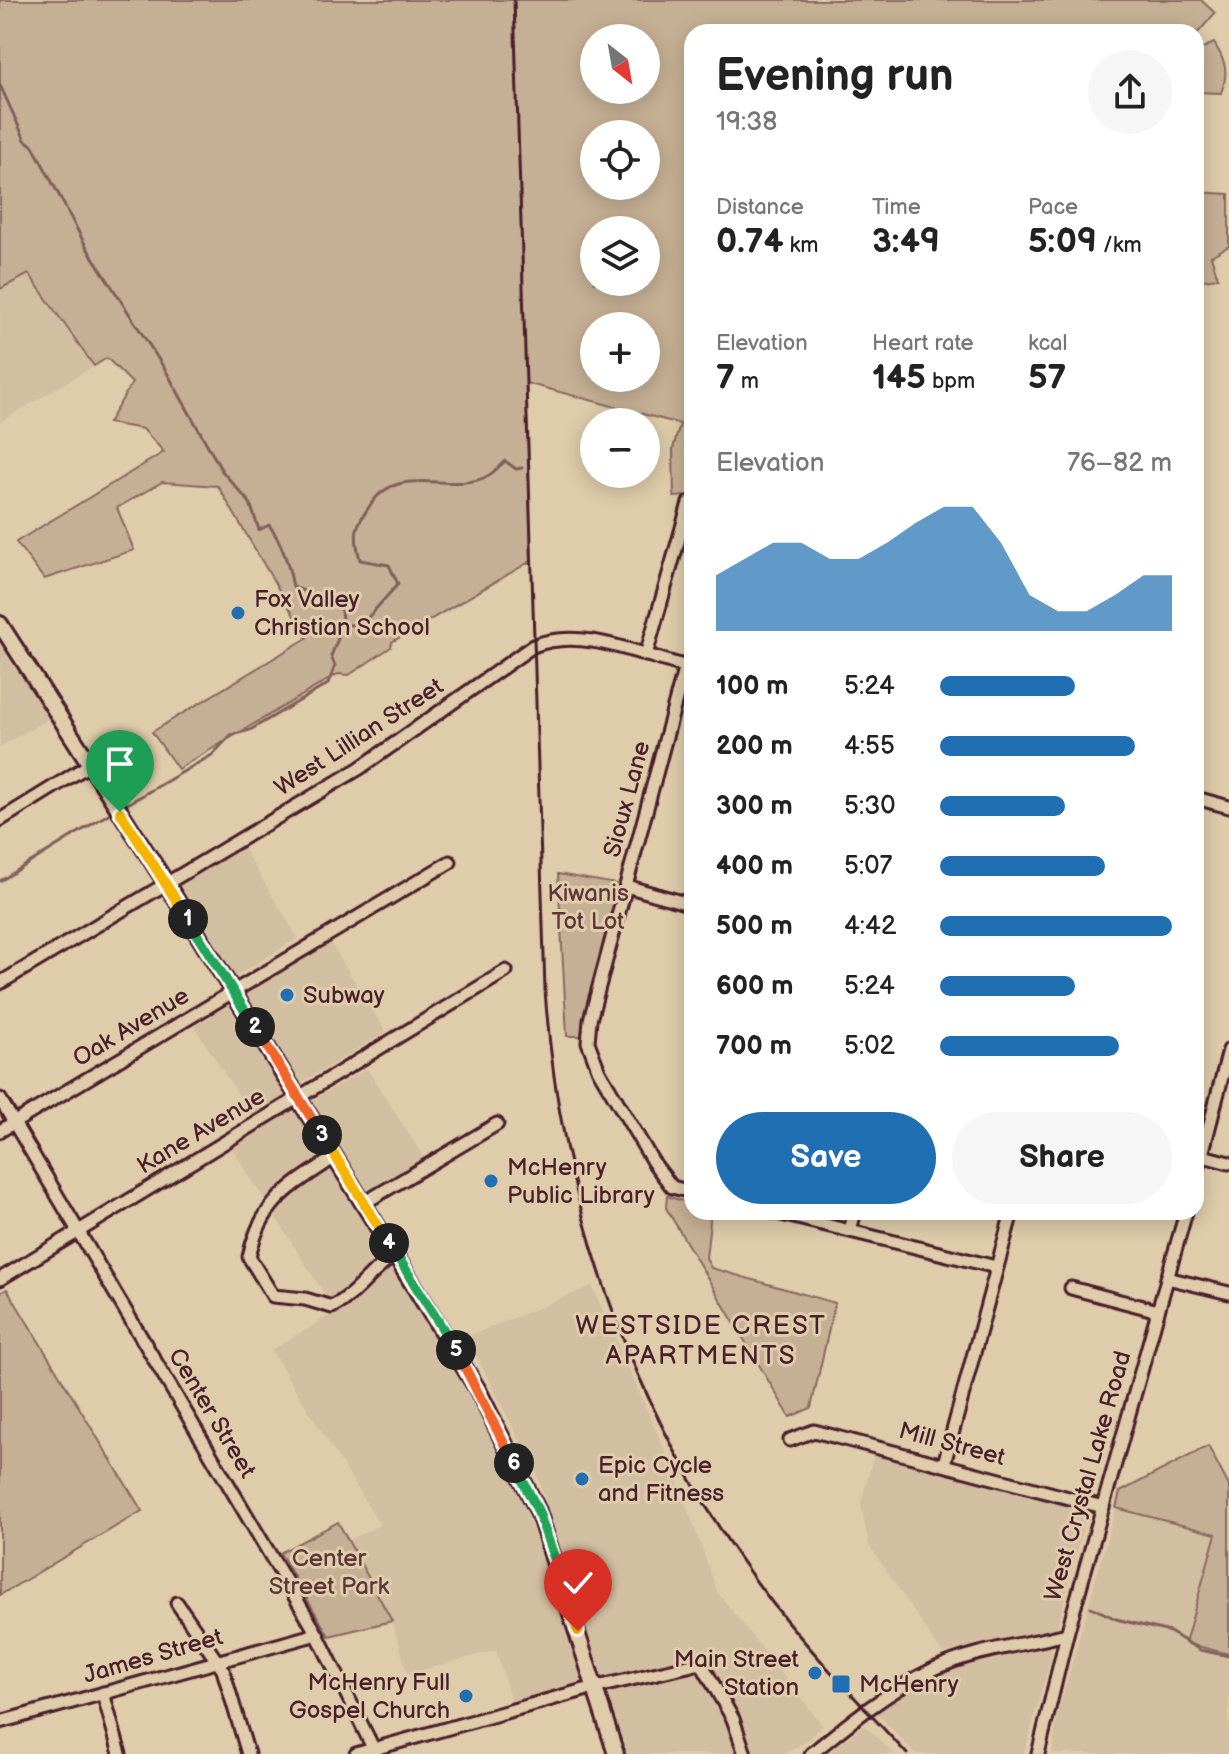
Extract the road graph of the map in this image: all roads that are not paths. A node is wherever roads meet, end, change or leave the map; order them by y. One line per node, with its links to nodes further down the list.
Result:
1 (684, 521): 3 (street)
2 (0, 624): 6 (main road)
3 (646, 655): 4 (street); 11 (street, West Lillian Street)
4 (684, 666)
5 (684, 684): 12 (street, Sioux Lane)
6 (89, 765): 9 (street); 11 (main road)
7 (1204, 800): 8 (street)
8 (1229, 807)
9 (0, 820)
10 (450, 862): 16 (street, Oak Avenue)
11 (166, 883): 15 (street, West Lillian Street); 16 (main road)
12 (626, 886): 13 (street); 27 (street, Sioux Lane)
13 (684, 903)
14 (506, 971): 18 (street, Kane Avenue)
15 (0, 983)
16 (233, 992): 18 (main road); 20 (street, Oak Avenue)
17 (1229, 1050): 23 (street)
18 (298, 1098): 24 (main road); 34 (street, Kane Avenue)
19 (0, 1099): 20 (street, Center Street)
20 (14, 1123): 22 (street, Oak Avenue); 34 (street, Center Street)
21 (497, 1124): 28 (street)
22 (0, 1131)
23 (1204, 1138)
24 (335, 1157): 28 (main road); 35 (street)
25 (1204, 1157): 26 (street)
26 (1229, 1163)
27 (684, 1190)
28 (364, 1203): 35 (main road)
29 (807, 1220): 33 (street)
30 (853, 1220): 33 (street)
31 (1010, 1220): 36 (street)
32 (1184, 1220): 37 (street, West Crystal Lake Road)
33 (850, 1230): 36 (street)
34 (79, 1231): 38 (street, Kane Avenue); 46 (street, Center Street)
35 (396, 1254): 49 (main road)
36 (996, 1267): 43 (street)
37 (1167, 1278): 40 (street); 41 (street, West Crystal Lake Road)
38 (0, 1279)
39 (1071, 1288): 41 (street)
40 (1229, 1293)
41 (1158, 1311): 44 (street, West Crystal Lake Road)
42 (790, 1440): 43 (street, Mill Street)
43 (944, 1464): 44 (street, Mill Street)
44 (1103, 1507): 47 (street, West Crystal Lake Road)
45 (177, 1603): 48 (street)
46 (317, 1634): 48 (street, James Street); 52 (street, Center Street)
47 (1067, 1634): 58 (street); 59 (street, West Crystal Lake Road)
48 (216, 1662): 50 (street, James Street); 54 (street)
49 (597, 1688): 52 (street); 56 (main road); 57 (street)
50 (103, 1693): 51 (street, James Street); 53 (street)
51 (0, 1722)
52 (375, 1751): 55 (street)
53 (120, 1754)
54 (248, 1754)
55 (356, 1754)
56 (616, 1754)
57 (745, 1754)
58 (811, 1754)
59 (1038, 1754)

